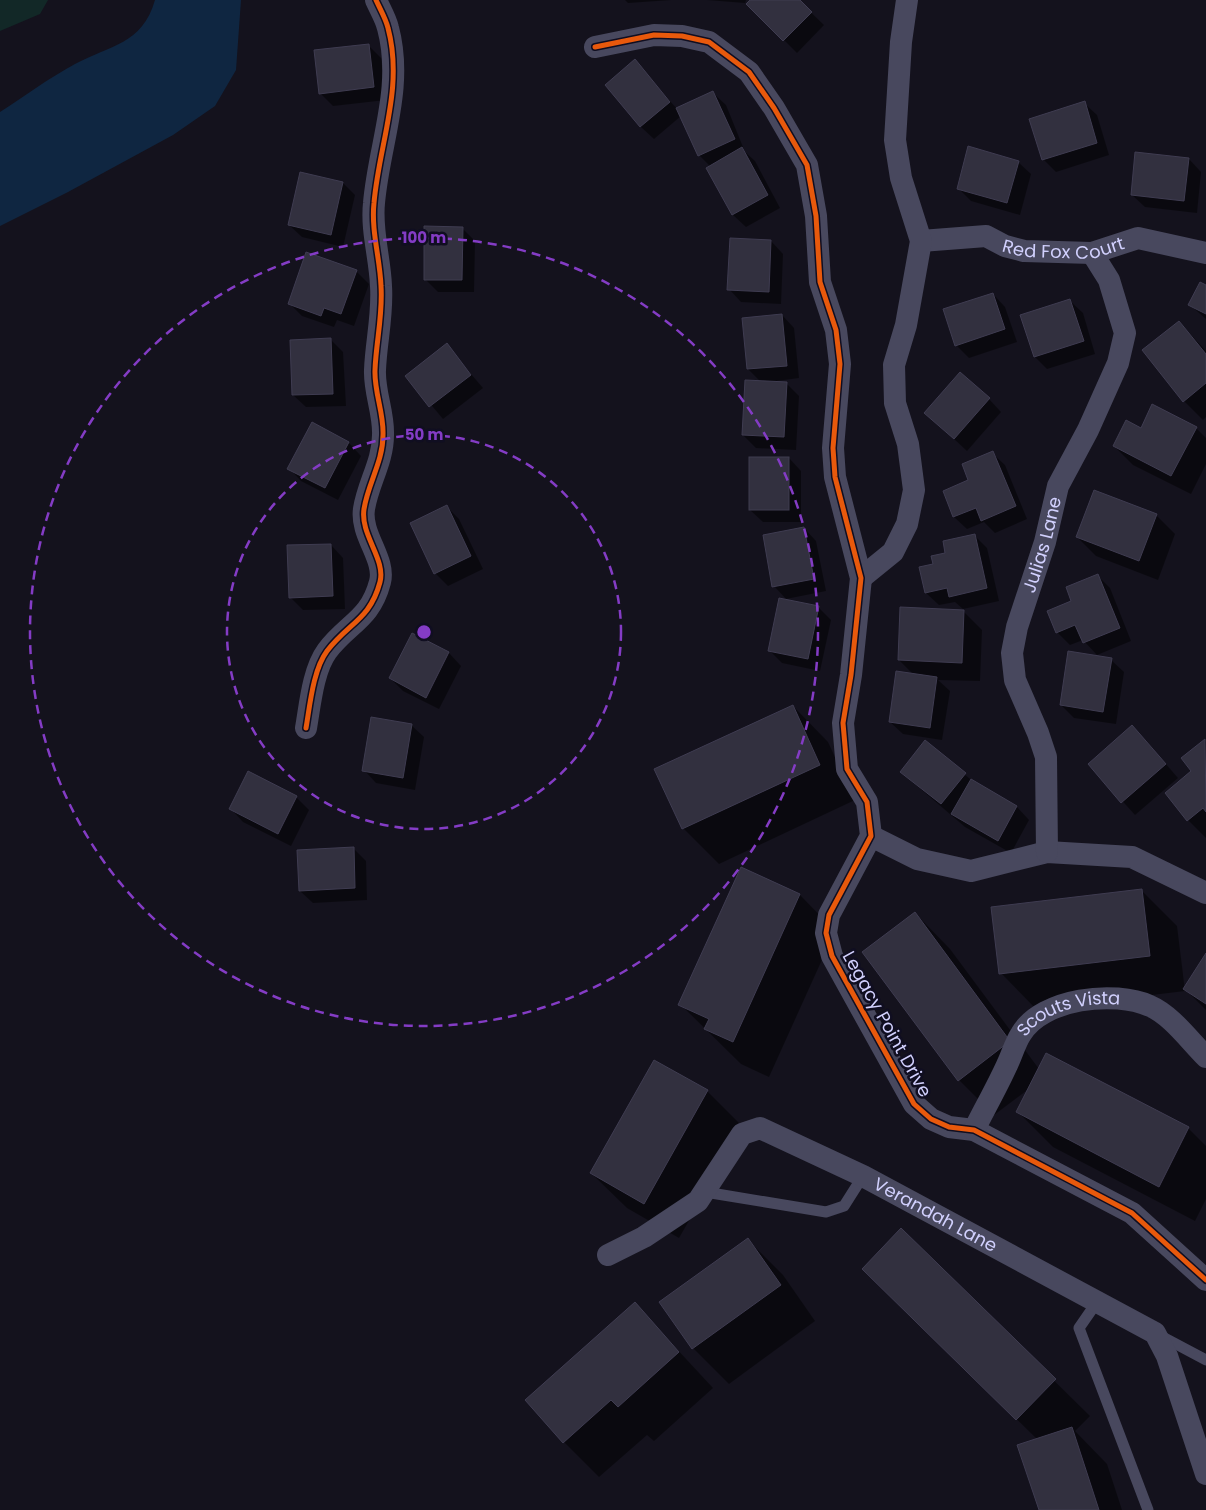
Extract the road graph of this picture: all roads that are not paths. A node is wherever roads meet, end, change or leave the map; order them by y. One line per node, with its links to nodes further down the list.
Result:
1 (376, 0): 8 (street)
2 (907, 0): 4 (street)
3 (595, 47): 7 (street)
4 (921, 241): 5 (street, Red Fox Court); 7 (street)
5 (1092, 252): 6 (street, Red Fox Court); 10 (street, Julias Lane)
6 (1206, 253)
7 (861, 578): 9 (street)
8 (306, 728)
9 (870, 836): 10 (street); 13 (street, Legacy Point Drive)
10 (1047, 852): 11 (street)
11 (1206, 893)
12 (1206, 1057): 13 (street, Scouts Vista)
13 (974, 1130): 17 (street, Legacy Point Drive)
14 (863, 1176): 15 (lane); 15 (street, Verandah Lane); 18 (street, Verandah Lane)
15 (705, 1192): 16 (street, Verandah Lane)
16 (608, 1255)
17 (1206, 1280)
18 (1097, 1302): 19 (street, Verandah Lane); 22 (lane)
19 (1155, 1333): 20 (lane); 21 (street)
20 (1206, 1360)
21 (1206, 1474)
22 (1148, 1510)

